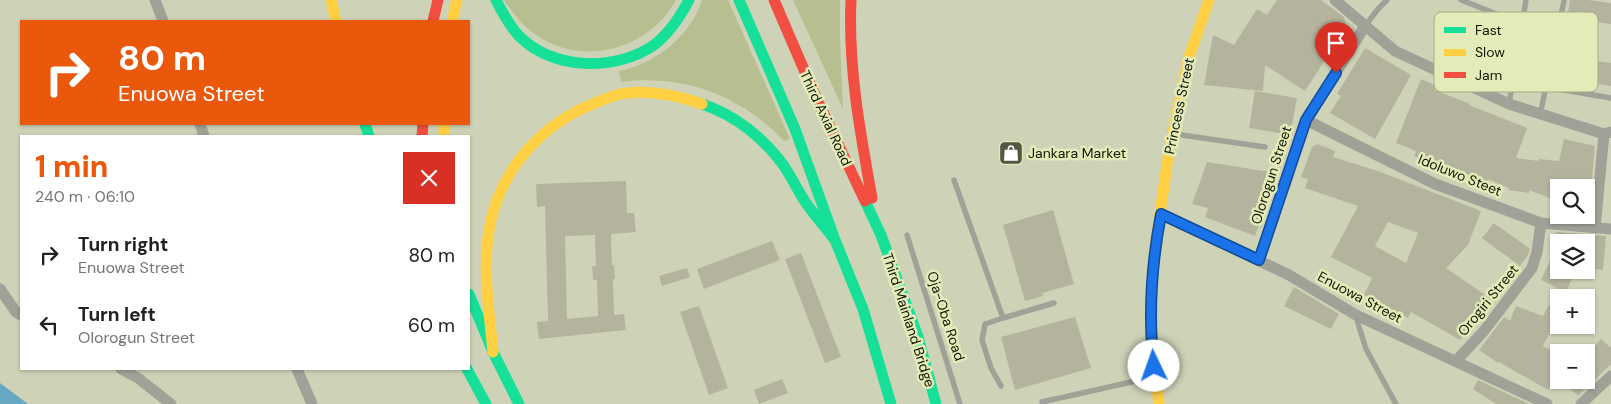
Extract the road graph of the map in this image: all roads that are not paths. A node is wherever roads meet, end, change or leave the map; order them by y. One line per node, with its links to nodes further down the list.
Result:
1 (155, 0): 17 (street)
2 (331, 0): 18 (main road)
3 (438, 0): 19 (main road)
4 (457, 0): 20 (main road)
5 (496, 0): 6 (main road)
6 (689, 0)
7 (739, 0): 41 (main road)
8 (774, 0): 39 (main road, Third Axial Road)
9 (851, 0): 39 (main road)
10 (1209, 0): 32 (main road, Princess Street)
11 (1335, 0): 21 (street)
12 (1387, 0): 21 (lane)
13 (1461, 0): 15 (lane)
14 (1564, 1): 16 (lane)
15 (1492, 12)
16 (1562, 12)
17 (163, 20)
18 (336, 20)
19 (433, 20)
20 (452, 20)
21 (1366, 26): 22 (street); 30 (street, Olorogun Street)
22 (1434, 69)
23 (1483, 92): 28 (street)
24 (1511, 92): 28 (lane)
25 (1545, 92): 29 (lane)
26 (1576, 92): 27 (lane)
27 (1611, 98)
28 (1509, 104): 29 (street)
29 (1540, 114): 31 (street)
30 (1306, 120): 36 (street, Idoluwo Steet); 42 (street, Olorogun Street)
31 (1608, 133): 37 (street)
32 (1172, 134): 33 (lane); 35 (main road, Princess Street)
33 (1265, 147)
34 (954, 180): 48 (lane)
35 (1161, 214): 42 (street, Enuowa Street); 54 (main road, Princess Street)
36 (1541, 223): 37 (street, Idoluwo Steet); 50 (street, Orogiri Street)
37 (1595, 228): 38 (street, Idoluwo Steet)
38 (1611, 229)
39 (880, 233): 63 (main road, Third Mainland Bridge)
40 (907, 235): 64 (lane, Oja-Oba Road)
41 (835, 240): 49 (main road); 62 (main road)
42 (1259, 260): 47 (street, Enuowa Street)
43 (0, 289): 46 (street)
44 (470, 296): 49 (main road)
45 (1054, 303): 48 (lane)
46 (20, 314)
47 (1356, 315): 50 (street, Enuowa Street); 66 (lane)
48 (1003, 318): 56 (lane)
49 (493, 352): 61 (main road)
50 (1456, 361): 67 (street, Enuowa Street)
51 (123, 370): 58 (street)
52 (297, 370): 59 (street)
53 (469, 370): 60 (main road)
54 (1156, 376): 57 (lane); 65 (main road, Princess Street)
55 (1611, 376): 68 (street)
56 (1001, 386)
57 (1042, 402)
58 (171, 404)
59 (312, 404)
60 (486, 404)
61 (519, 404)
62 (891, 404)
63 (936, 404)
64 (960, 404)
65 (1159, 404)
66 (1396, 404)
67 (1547, 404)
68 (1581, 404)

